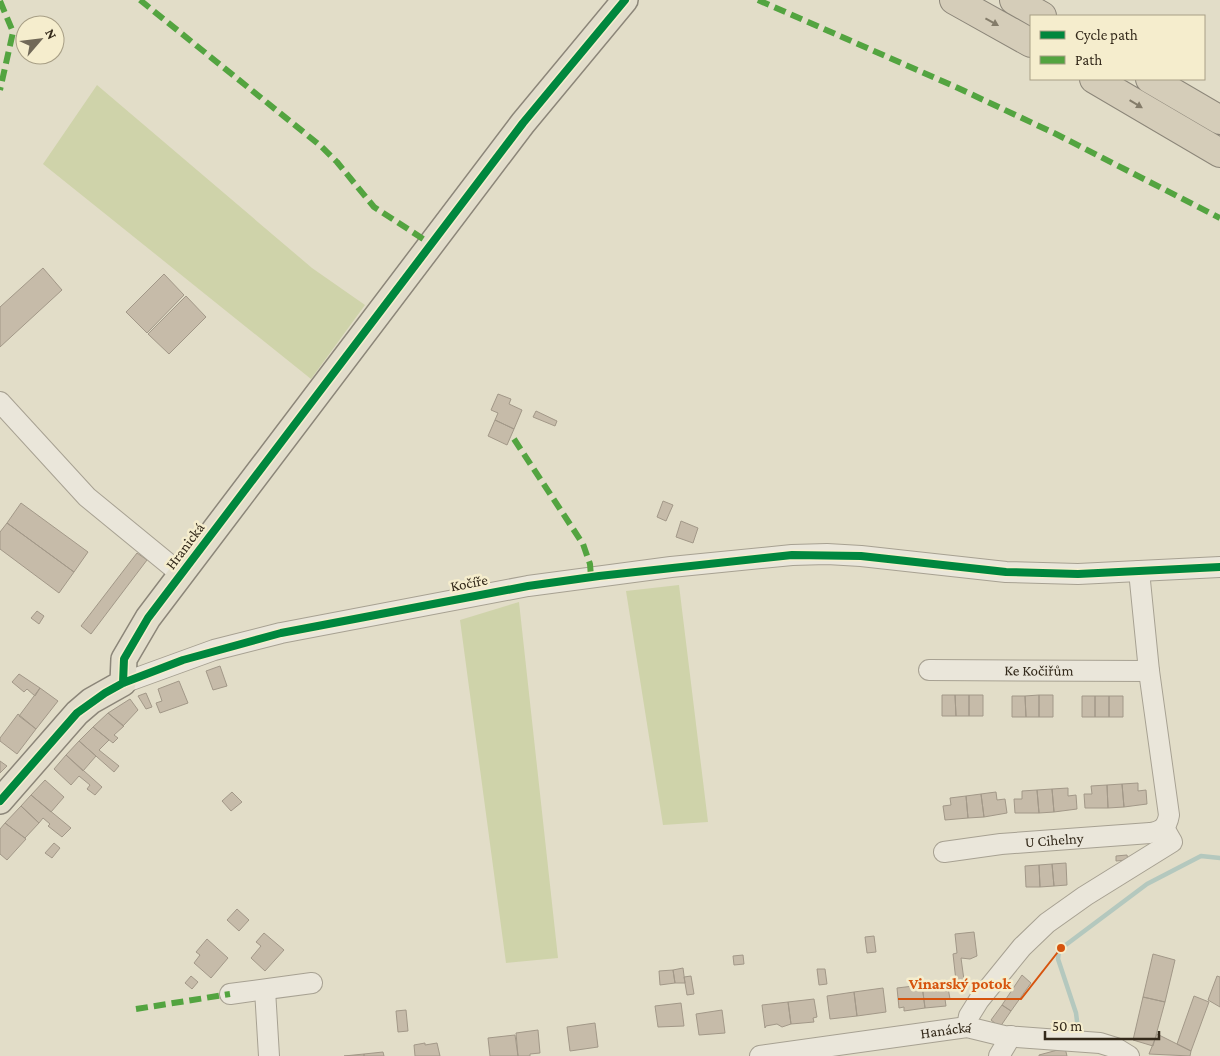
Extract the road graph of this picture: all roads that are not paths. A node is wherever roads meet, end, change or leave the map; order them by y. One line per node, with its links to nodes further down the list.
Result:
1 (625, 0): 13 (main road, Hranická)
2 (954, 0): 5 (highway, one-way to 5)
3 (1014, 0): 4 (highway)
4 (1040, 15)
5 (1030, 42)
6 (1096, 80): 9 (highway, one-way to 9)
7 (1152, 80): 8 (highway)
8 (1220, 120)
9 (1220, 153)
10 (0, 402): 13 (street)
11 (1220, 567): 12 (street, Kočíře)
12 (1139, 571): 15 (street); 16 (street, Kočíře)
13 (181, 574): 16 (main road, Hranická)
14 (929, 670): 15 (street, Ke Kočiřům)
15 (1149, 671): 18 (street)
16 (123, 683): 17 (main road)
17 (0, 801)
18 (1164, 828): 19 (street, U Cihelny); 23 (street)
19 (944, 852)
20 (312, 983): 21 (street)
21 (265, 990): 22 (street); 25 (street)
22 (230, 994)
23 (967, 1027): 24 (street, Hanácká); 26 (street, Hanácká)
24 (1011, 1036): 27 (street); 28 (street, Hanácká)
25 (270, 1056)
26 (760, 1056)
27 (999, 1056)
28 (1129, 1056)

